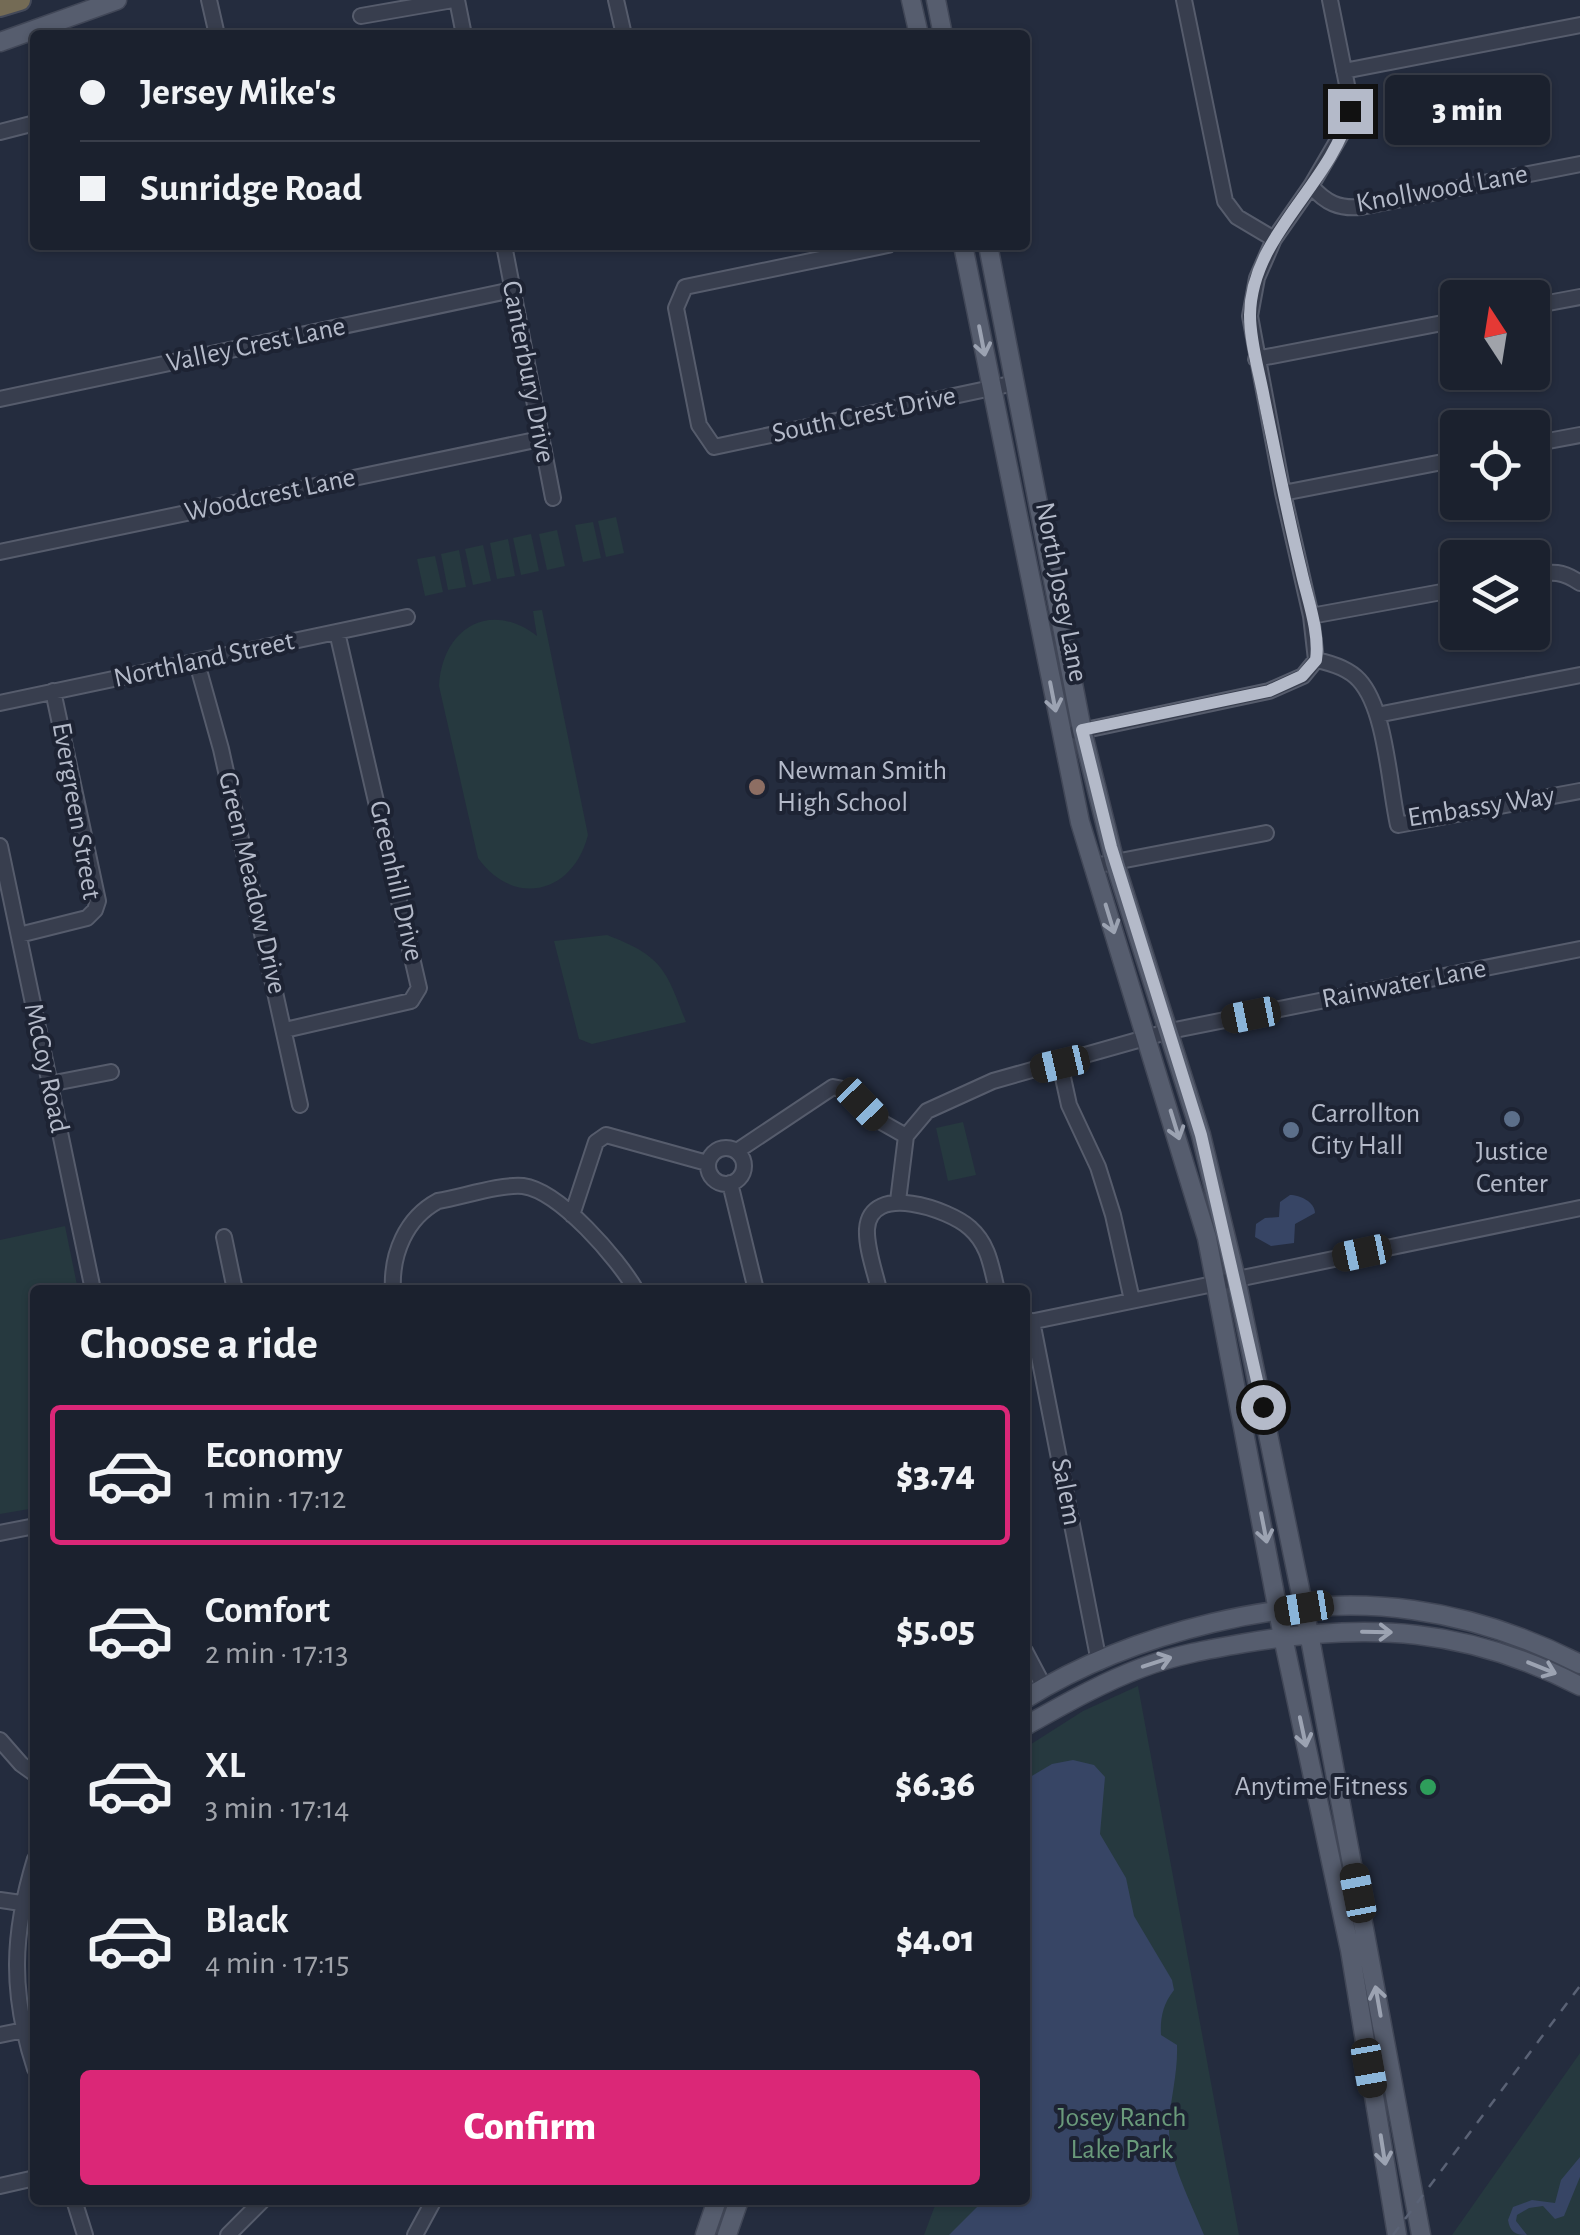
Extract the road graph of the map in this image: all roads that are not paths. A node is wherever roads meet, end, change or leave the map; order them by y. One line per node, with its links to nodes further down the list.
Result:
1 (20, 0): 10 (highway)
2 (117, 0): 13 (main road)
3 (209, 0): 14 (street)
4 (455, 0): 11 (street); 15 (street)
5 (616, 0): 16 (street)
6 (911, 0): 17 (main road)
7 (936, 0): 18 (main road)
8 (1184, 0): 26 (street)
9 (1330, 0): 21 (street)
10 (0, 6)
11 (361, 16)
12 (1580, 26): 21 (street)
13 (33, 30)
14 (216, 30)
15 (463, 30)
16 (623, 30)
17 (919, 30)
18 (943, 30)
19 (30, 31): 20 (main road)
20 (0, 42)
21 (1344, 70): 25 (street)
22 (30, 124): 23 (street)
23 (0, 132)
24 (1580, 164): 25 (street, Knollwood Lane)
25 (1311, 186): 26 (street)
26 (1274, 238): 35 (street)
27 (505, 250): 31 (street, Canterbury Drive)
28 (864, 250): 37 (street, South Crest Drive)
29 (964, 250): 37 (main road, North Josey Lane, one-way to 37)
30 (989, 250): 36 (main road, North Josey Lane)
31 (512, 290): 38 (street, Valley Crest Lane); 40 (street, Canterbury Drive)
32 (1580, 297): 33 (street)
33 (1550, 303)
34 (1440, 323): 35 (street)
35 (1256, 359): 43 (street)
36 (1015, 383): 37 (street, South Crest Drive); 58 (main road, North Josey Lane)
37 (991, 388): 59 (main road, North Josey Lane, one-way to 59)
38 (0, 399)
39 (1580, 435): 41 (street)
40 (540, 439): 44 (street, Canterbury Drive); 45 (street, Woodcrest Lane)
41 (1550, 441)
42 (1440, 462): 43 (street)
43 (1283, 492): 49 (street)
44 (553, 498)
45 (0, 552)
46 (1550, 572): 47 (street)
47 (1580, 583)
48 (1440, 592): 49 (street)
49 (1311, 616): 52 (street)
50 (407, 617): 51 (street, Northland Street)
51 (337, 632): 53 (street, Northland Street); 68 (street, Greenhill Drive)
52 (1316, 660): 57 (street, Embassy Way); 58 (street)
53 (197, 663): 55 (street, Northland Street); 68 (street, Green Meadow Drive)
54 (1580, 675): 57 (street)
55 (53, 691): 56 (street, Northland Street); 66 (street, Evergreen Street)
56 (0, 703)
57 (1377, 715): 60 (street, Embassy Way)
58 (1082, 730): 59 (street); 63 (main road, North Josey Lane)
59 (1060, 735): 65 (main road, North Josey Lane)
60 (1580, 791)
61 (1266, 833): 63 (street)
62 (0, 846): 64 (street, McCoy Road)
63 (1115, 862): 65 (street); 69 (main road, North Josey Lane)
64 (2, 864): 66 (street, McCoy Road)
65 (1094, 866): 70 (main road, North Josey Lane, one-way to 70)
66 (19, 935): 73 (street, McCoy Road)
67 (1580, 949): 69 (street, Rainwater Lane)
68 (285, 1030): 74 (street, Green Meadow Drive)
69 (1170, 1032): 70 (street, Rainwater Lane); 83 (main road, North Josey Lane)
70 (1148, 1038): 71 (street, Rainwater Lane); 84 (main road, North Josey Lane, one-way to 84)
71 (1060, 1064): 75 (street, Rainwater Lane); 92 (street)
72 (110, 1072): 73 (street)
73 (49, 1084): 85 (street, McCoy Road)
74 (300, 1105)
75 (906, 1136): 76 (street); 79 (street)
76 (737, 1151): 77 (street); 78 (street)
77 (707, 1163): 78 (street); 81 (street)
78 (730, 1184): 89 (street)
79 (898, 1201): 90 (street); 91 (street)
80 (1580, 1208): 83 (street)
81 (572, 1215): 87 (street); 88 (street)
82 (224, 1237): 86 (street)
83 (1236, 1279): 84 (street); 96 (main road, North Josey Lane)
84 (1216, 1283): 92 (street); 95 (main road, North Josey Lane)
85 (92, 1285)
86 (235, 1285)
87 (394, 1285)
88 (633, 1285)
89 (755, 1285)
90 (879, 1285)
91 (996, 1285)
92 (1132, 1300): 93 (street)
93 (1030, 1322)
94 (1030, 1327): 106 (street, Salem)
95 (1237, 1385): 96 (main road); 97 (main road, North Josey Lane)
96 (1270, 1438): 98 (main road, North Josey Lane)
97 (1248, 1444): 98 (main road); 102 (main road, North Josey Lane, one-way to 102)
98 (1284, 1507): 101 (main road, North Josey Lane)
99 (30, 1527): 100 (street)
100 (0, 1534)
101 (1304, 1608): 102 (main road); 103 (main road, North Josey Lane); 107 (main road)
102 (1280, 1612): 104 (main road, North Josey Lane); 106 (main road)
103 (1309, 1633): 104 (main road); 109 (main road, one-way to 109); 122 (main road, North Josey Lane, one-way to 103)
104 (1283, 1637): 108 (main road, one-way to 104); 121 (main road, North Josey Lane, one-way to 121)
105 (1030, 1661): 110 (street)
106 (1100, 1662): 108 (main road); 110 (main road)
107 (1580, 1664)
108 (1108, 1681): 112 (main road)
109 (1580, 1686)
110 (1044, 1687): 111 (main road)
111 (1030, 1696)
112 (1030, 1723)
113 (0, 1740): 114 (street)
114 (30, 1771)
115 (30, 1876): 117 (street)
116 (0, 1900): 117 (street)
117 (22, 1903): 118 (street)
118 (24, 2030): 119 (street); 120 (street)
119 (0, 2035)
120 (30, 2051)
121 (1369, 2068): 122 (main road); 135 (main road, North Josey Lane, one-way to 135)
122 (1404, 2148): 136 (main road, North Josey Lane)
123 (30, 2179): 124 (street)
124 (0, 2186)
125 (76, 2205): 130 (street)
126 (258, 2205): 131 (street)
127 (431, 2205): 132 (street)
128 (716, 2205): 133 (main road)
129 (737, 2205): 134 (main road)
130 (85, 2235)
131 (228, 2235)
132 (415, 2235)
133 (705, 2235)
134 (726, 2235)
135 (1396, 2235)
136 (1421, 2235)

